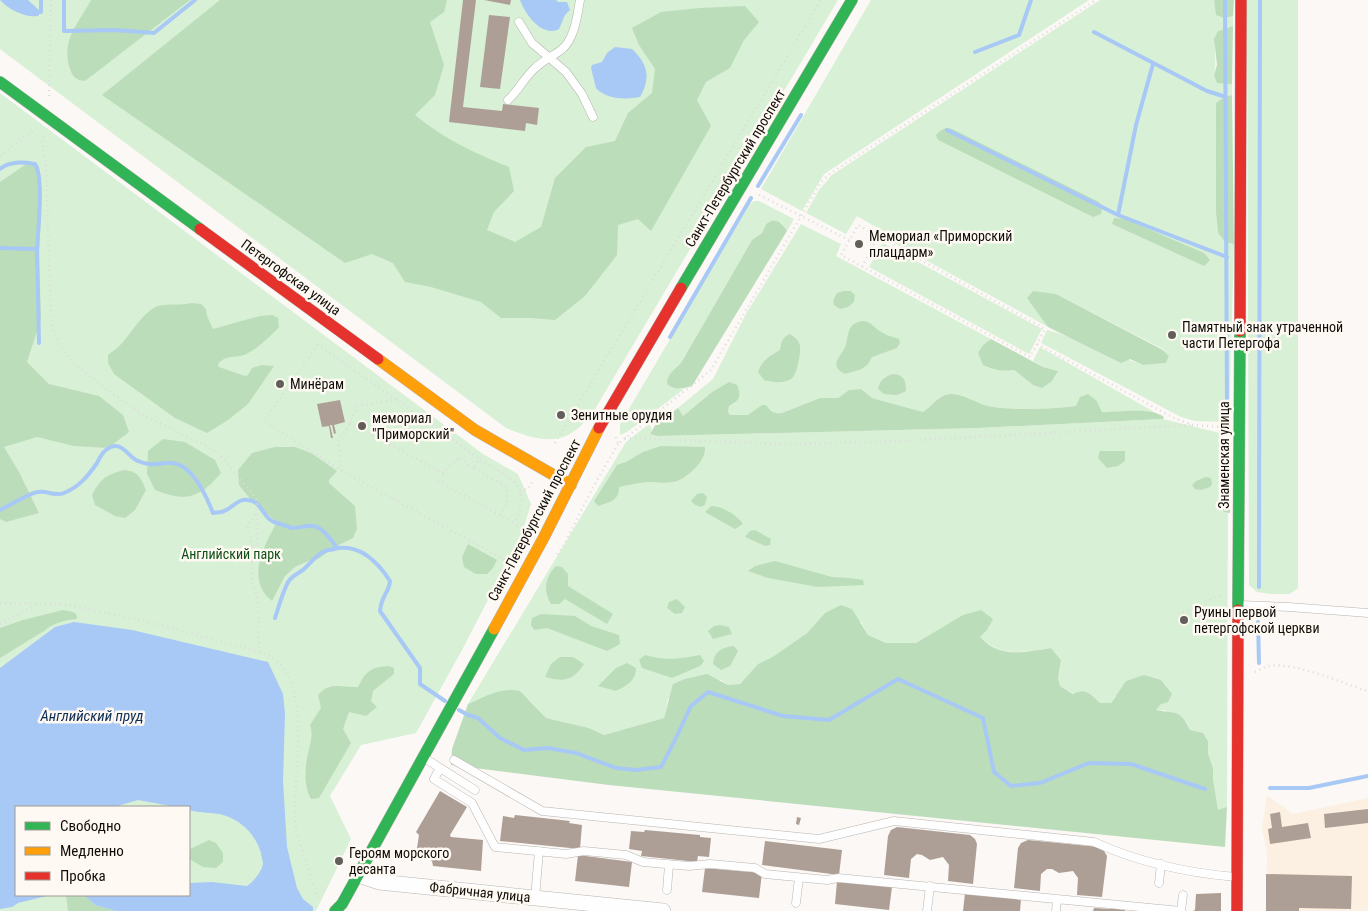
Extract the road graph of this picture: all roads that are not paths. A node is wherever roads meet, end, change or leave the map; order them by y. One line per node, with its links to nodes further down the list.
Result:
1 (580, 0): 5 (lane)
2 (852, 0): 9 (main road, Санкт-Петербургский проспект)
3 (1241, 0): 10 (main road, Знаменская улица)
4 (519, 22): 5 (lane)
5 (548, 58): 7 (lane); 8 (lane)
6 (0, 82): 9 (main road, Петергофская улица)
7 (508, 100)
8 (593, 117)
9 (571, 485): 12 (main road, Санкт-Петербургский проспект)
10 (1238, 604): 11 (lane); 20 (main road, Знаменская улица)
11 (1368, 613)
12 (423, 757): 14 (lane); 19 (main road, Санкт-Петербургский проспект)
13 (454, 760): 18 (lane)
14 (440, 768): 15 (lane); 16 (lane)
15 (475, 790)
16 (539, 851): 17 (lane); 26 (lane)
17 (669, 864): 21 (lane); 24 (lane)
18 (1161, 864): 20 (lane); 22 (lane)
19 (358, 875): 26 (street, Фабричная улица); 29 (main road, Санкт-Петербургский проспект)
20 (1238, 877): 33 (main road, Знаменская улица)
21 (799, 878): 23 (lane); 28 (lane)
22 (1159, 883)
23 (930, 886): 27 (lane); 31 (lane)
24 (667, 890)
25 (1183, 895): 27 (lane)
26 (535, 898): 30 (street, Фабричная улица)
27 (1057, 899): 32 (lane)
28 (796, 902)
29 (339, 909)
30 (663, 911)
31 (927, 911)
32 (1056, 911)
33 (1237, 911)

